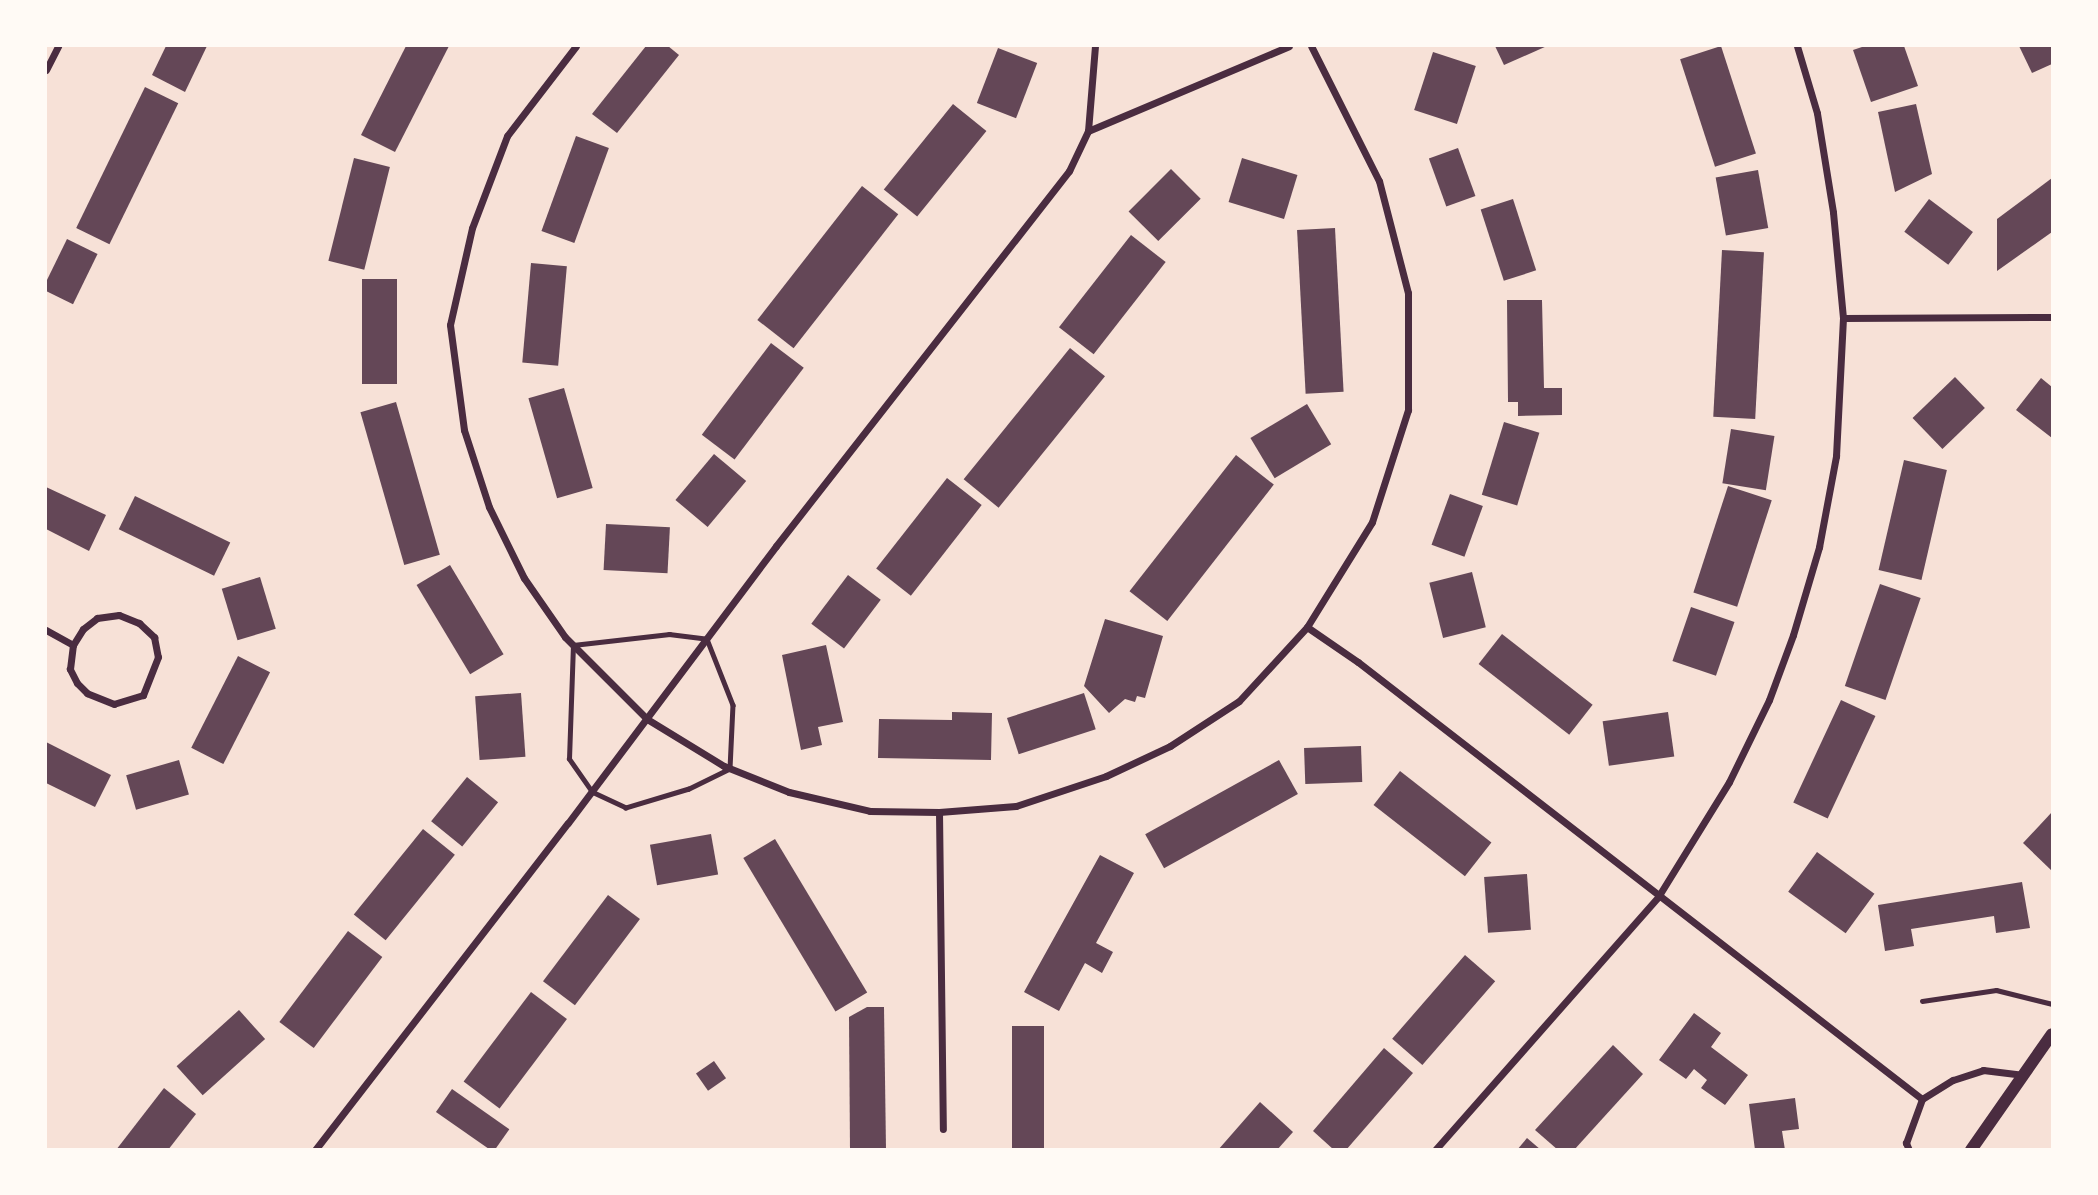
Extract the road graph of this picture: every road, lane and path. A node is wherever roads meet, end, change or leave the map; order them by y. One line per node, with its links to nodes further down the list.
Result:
1 (58, 46): 7 (street)
2 (576, 46): 14 (street)
3 (1095, 46): 8 (street)
4 (1289, 46): 8 (street)
5 (1311, 46): 11 (street)
6 (1797, 46): 10 (street)
7 (46, 70)
8 (1088, 131): 14 (street)
9 (2053, 317): 10 (street)
10 (1843, 318): 16 (street)
11 (1307, 627): 15 (street); 16 (street)
12 (46, 630): 13 (street)
13 (73, 645): 13 (street)
14 (647, 719): 15 (street); 23 (street)
15 (939, 812): 22 (street)
16 (1658, 897): 21 (street); 24 (street)
17 (1922, 1001): 18 (lane)
18 (2053, 1004)
19 (2053, 1034): 20 (street)
20 (2022, 1075): 21 (street); 26 (street)
21 (1922, 1099): 25 (street)
22 (943, 1129)
23 (315, 1150)
24 (1435, 1150)
25 (1909, 1150)
26 (1971, 1150)

